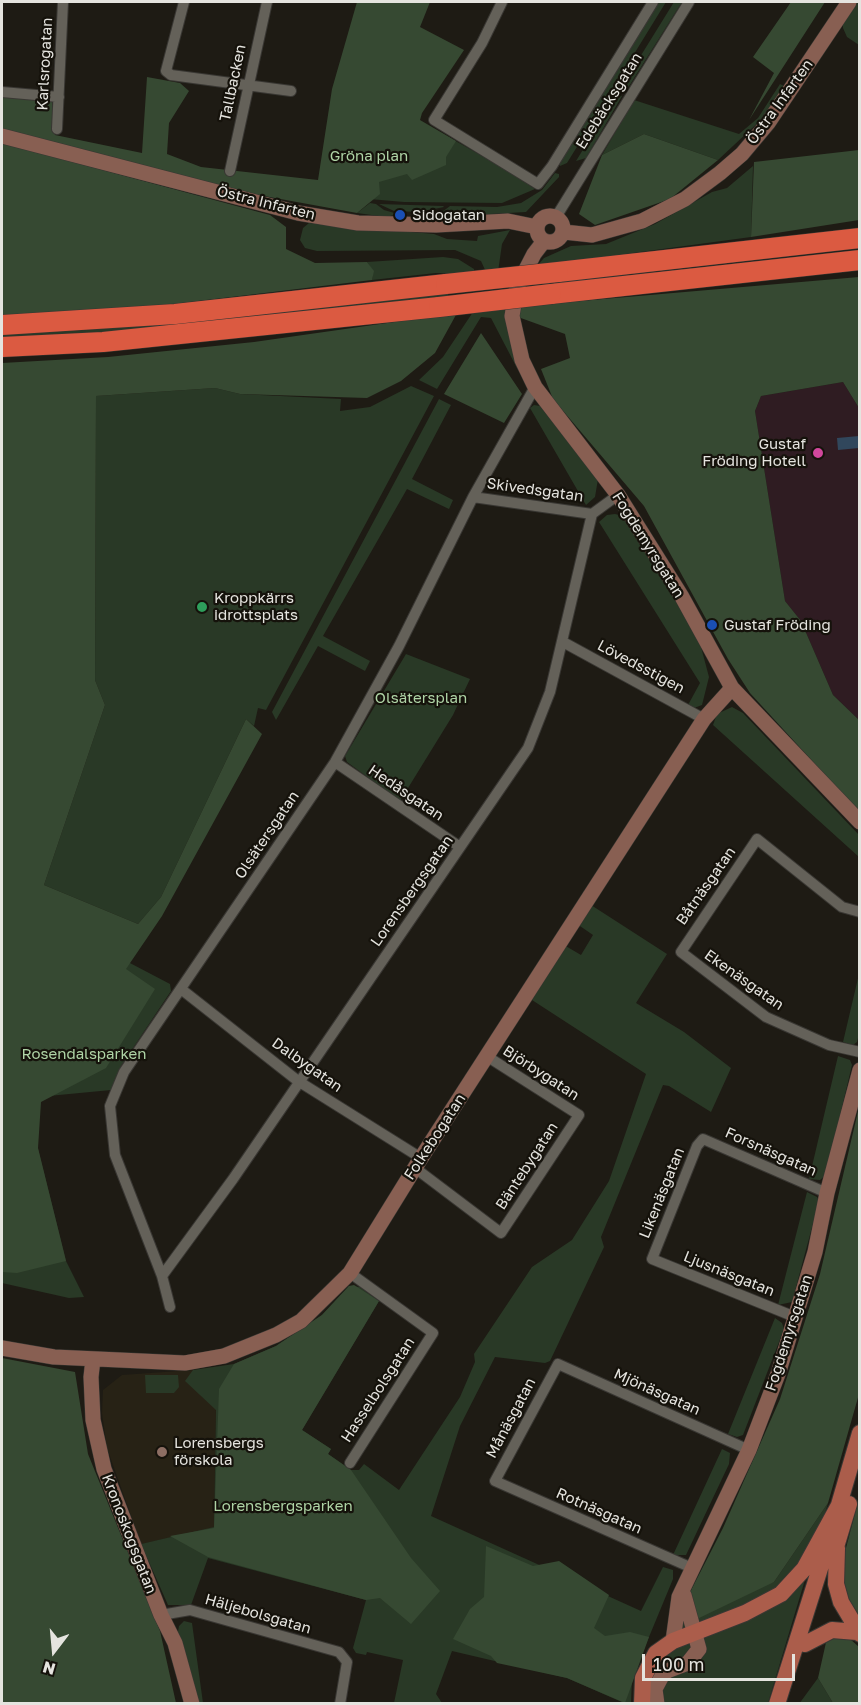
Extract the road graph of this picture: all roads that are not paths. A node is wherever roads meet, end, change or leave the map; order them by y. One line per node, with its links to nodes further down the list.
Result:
1 (63, 2): 11 (street, Karlsrogatan)
2 (184, 2): 8 (street)
3 (267, 2): 8 (street, Tallbacken)
4 (502, 2): 5 (street)
5 (653, 2)
6 (689, 2): 15 (street, Edebäcksgatan)
7 (849, 2): 17 (street, Östra Infarten)
8 (247, 86): 9 (street); 14 (street, Tallbacken)
9 (291, 91)
10 (2, 92): 11 (street)
11 (59, 97): 12 (street, Karlsrogatan)
12 (57, 129)
13 (2, 136): 16 (street, Östra Infarten)
14 (230, 171)
15 (556, 217): 16 (street); 17 (street)
16 (537, 227): 19 (street)
17 (564, 232): 19 (street)
18 (860, 238): 21 (highway, bridge)
19 (544, 241): 23 (street, Fogdemyrsgatan)
20 (860, 260): 22 (highway, bridge)
21 (2, 325)
22 (2, 347)
23 (535, 387): 24 (street, Fogdemyrsgatan); 25 (street, Olsätersgatan)
24 (618, 495): 26 (street); 28 (street, Fogdemyrsgatan)
25 (473, 497): 26 (street, Skivedsgatan); 30 (street, Olsätersgatan)
26 (592, 513): 27 (street, Lorensbergsgatan)
27 (563, 642): 29 (street, Lövedsstigen); 32 (street, Lorensbergsgatan)
28 (732, 688): 29 (street, Folkebogatan); 31 (street, Fogdemyrsgatan)
29 (704, 719): 37 (street, Folkebogatan)
30 (336, 762): 32 (street, Hedåsgatan); 35 (street, Olsätersgatan)
31 (860, 822)
32 (460, 847): 39 (street, Lorensbergsgatan)
33 (860, 912): 34 (street, Båtnäsgatan)
34 (681, 952): 36 (street, Ekenäsgatan)
35 (181, 989): 39 (street, Dalbygatan); 47 (street, Olsätersgatan)
36 (860, 1052)
37 (488, 1057): 40 (street, Björbygatan); 42 (street, Folkebogatan)
38 (860, 1070): 43 (street, Fogdemyrsgatan)
39 (298, 1081): 42 (street, Dalbygatan); 47 (street, Lorensbergsgatan)
40 (579, 1115): 44 (street, Bäntebygatan)
41 (703, 1139): 43 (street, Forsnäsgatan); 45 (street, Likenäsgatan)
42 (418, 1163): 44 (street, Dalbygatan); 46 (street, Folkebogatan)
43 (827, 1192): 49 (street, Fogdemyrsgatan)
44 (501, 1233)
45 (652, 1259): 49 (street, Ljusnäsgatan)
46 (350, 1273): 51 (street, Folkebogatan); 55 (street, Hasselbolsgatan)
47 (162, 1276): 48 (street, Olsätersgatan)
48 (170, 1307)
49 (795, 1317): 54 (street, Fogdemyrsgatan)
50 (2, 1348): 51 (street, Folkebogatan)
51 (93, 1359): 62 (street, Kronoskogsgatan)
52 (554, 1368): 54 (street, Mjönäsgatan); 57 (street, Månäsgatan)
53 (860, 1433): 58 (main road)
54 (749, 1450): 60 (street, Fogdemyrsgatan)
55 (350, 1463)
56 (860, 1470): 59 (main road)
57 (495, 1481): 60 (street, Rotnäsgatan)
58 (839, 1505): 63 (main road); 71 (main road)
59 (837, 1547): 64 (main road); 66 (main road)
60 (692, 1568): 61 (street, Fogdemyrsgatan)
61 (684, 1583): 63 (street); 65 (street, Fogdemyrsgatan)
62 (160, 1614): 67 (street, Kronoskogsgatan); 68 (street, Häljebolsgatan)
63 (695, 1632): 65 (main road); 70 (street)
64 (858, 1633): 66 (main road)
65 (674, 1641): 69 (main road)
66 (805, 1644): 72 (main road)
67 (192, 1704)
68 (340, 1704)
69 (642, 1704)
70 (657, 1704)
71 (777, 1704)
72 (786, 1704)

